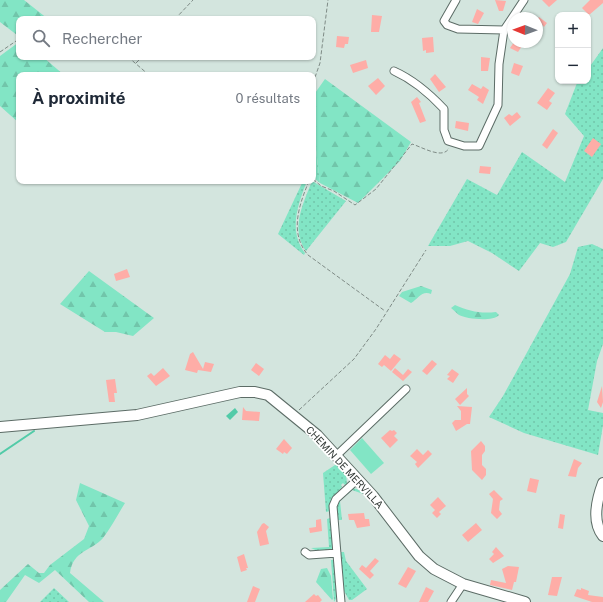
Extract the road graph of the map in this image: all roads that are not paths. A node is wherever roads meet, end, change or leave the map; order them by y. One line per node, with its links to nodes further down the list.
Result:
1 (456, 0): 3 (street)
2 (524, 0): 3 (street)
3 (504, 30): 4 (street)
4 (394, 71)
5 (406, 389): 7 (street)
6 (0, 427): 7 (street, CHEMIN DE MERVILLA)
7 (336, 456): 8 (street, CHEMIN DE MERVILLA)
8 (358, 479): 12 (street); 13 (street, CHEMIN DE MERVILLA)
9 (603, 483): 10 (street)
10 (603, 536)
11 (305, 552): 12 (street)
12 (337, 553): 15 (street)
13 (463, 584): 14 (street, CHEMIN DE MERVILLA); 16 (street)
14 (501, 599): 17 (street, CHEMIN DE MERVILLA)
15 (341, 602)
16 (451, 602)
17 (526, 602)

